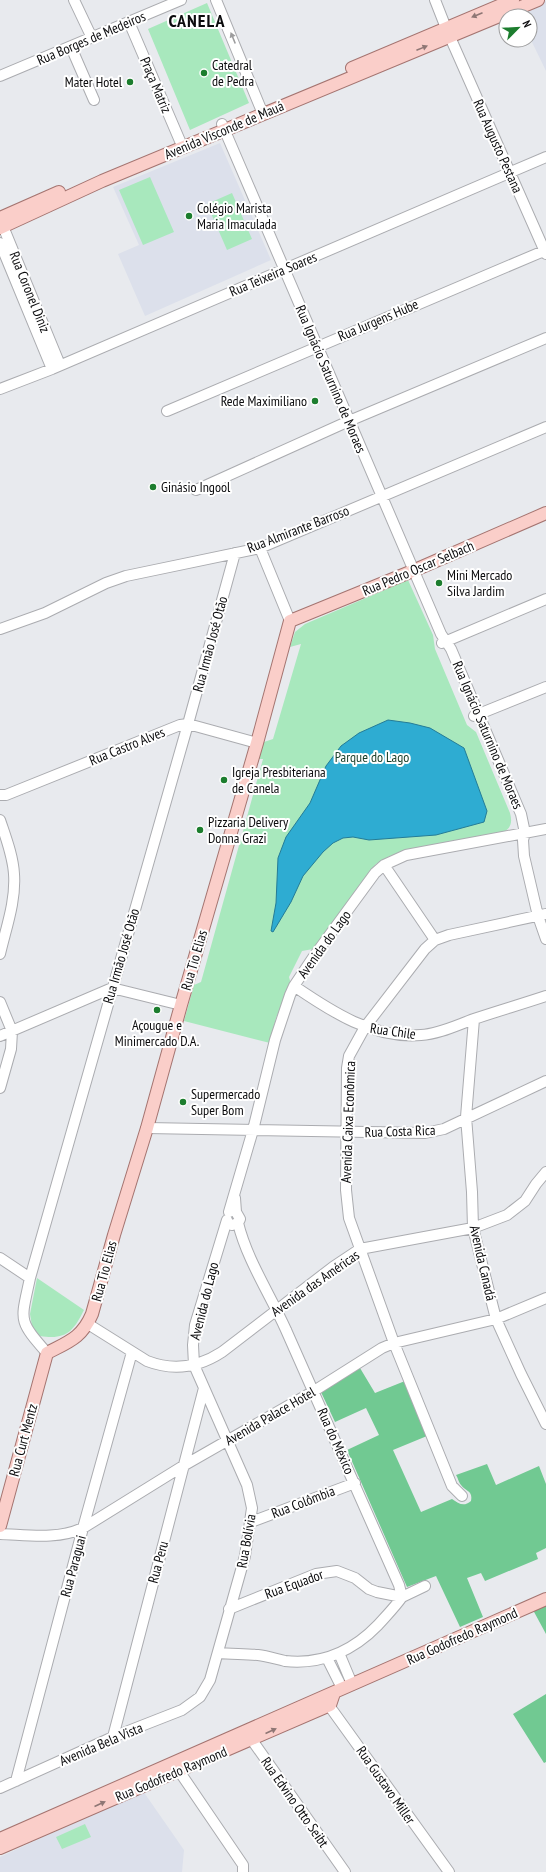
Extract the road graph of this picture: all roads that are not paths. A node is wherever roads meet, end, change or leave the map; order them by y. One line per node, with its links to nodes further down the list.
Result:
1 (74, 0): 10 (street)
2 (182, 0): 7 (street, Rua Borges de Medeiros)
3 (216, 0): 14 (street, one-way to 3)
4 (435, 0): 9 (street, Rua Augusto Pestana)
5 (513, 0): 9 (main road, Avenida Visconde de Mauá, one-way to 9)
6 (538, 0): 9 (main road, Avenida Visconde de Mauá)
7 (168, 3): 8 (street, Rua Borges de Medeiros)
8 (129, 22): 10 (street, Rua Borges de Medeiros); 16 (street, Praça Matriz)
9 (448, 33): 14 (main road, Avenida Visconde de Mauá); 18 (street, Rua Augusto Pestana)
10 (92, 38): 11 (street, Rua Borges de Medeiros)
11 (71, 47): 12 (street, Rua Borges de Medeiros); 13 (street)
12 (0, 76)
13 (94, 100)
14 (262, 110): 15 (main road, Avenida Visconde de Mauá)
15 (224, 127): 16 (main road, Avenida Visconde de Mauá); 22 (street, Rua Ignácio Saturnino de Moraes)
16 (181, 145): 19 (main road, Avenida Visconde de Mauá)
17 (546, 157): 18 (street, Rua Teixeira Soares)
18 (510, 172): 21 (street, Rua Augusto Pestana); 22 (street, Rua Teixeira Soares)
19 (1, 223): 23 (street, Rua Coronel Diniz)
20 (0, 242): 23 (street, Rua Coronel Diniz)
21 (545, 252): 25 (street, Rua Jurgens Hube)
22 (284, 269): 25 (street, Rua Ignácio Saturnino de Moraes); 26 (street, Rua Teixeira Soares)
23 (20, 280): 26 (street, Rua Coronel Diniz)
24 (546, 338): 29 (street)
25 (317, 346): 28 (street, Rua Jurgens Hube); 29 (street, Rua Ignácio Saturnino de Moraes)
26 (56, 367): 27 (street, Rua Teixeira Soares)
27 (0, 389)
28 (167, 411)
29 (349, 421): 31 (street); 32 (street, Rua Ignácio Saturnino de Moraes)
30 (546, 427): 32 (street, Rua Almirante Barroso)
31 (196, 490)
32 (382, 496): 34 (street, Rua Almirante Barroso); 36 (street, Rua Ignácio Saturnino de Moraes)
33 (546, 513): 36 (main road, Rua Pedro Oscar Selbach)
34 (260, 548): 35 (street, Rua Almirante Barroso); 38 (street)
35 (235, 553): 39 (street, Rua Almirante Barroso); 43 (street, Rua Irmão José Otão)
36 (414, 570): 38 (main road, Rua Pedro Oscar Selbach); 40 (street, Rua Ignácio Saturnino de Moraes)
37 (546, 599): 40 (street)
38 (290, 621): 44 (main road, Rua Tio Elias)
39 (0, 629)
40 (443, 639): 42 (street, Rua Ignácio Saturnino de Moraes)
41 (546, 687): 42 (street)
42 (476, 715): 48 (street, Rua Ignácio Saturnino de Moraes)
43 (188, 724): 44 (street); 45 (street, Rua Castro Alves); 55 (street, Rua Irmão José Otão)
44 (257, 743): 58 (main road, Rua Tio Elias)
45 (0, 795)
46 (0, 820): 53 (street)
47 (546, 829): 48 (street, Avenida do Lago)
48 (522, 835): 49 (street, Avenida do Lago); 50 (street, Rua Ignácio Saturnino de Moraes)
49 (384, 865): 52 (street); 54 (street, Avenida do Lago)
50 (542, 915): 51 (street, Rua Ignácio Saturnino de Moraes); 52 (street, Avenida Caixa Econômica)
51 (546, 939)
52 (435, 940): 60 (street, Avenida Caixa Econômica)
53 (0, 954)
54 (294, 986): 60 (street, Rua Chile); 67 (street, Avenida do Lago)
55 (112, 988): 58 (street); 61 (street); 74 (street, Rua Irmão José Otão)
56 (546, 996): 59 (street, Rua Chile)
57 (0, 1002): 61 (street)
58 (180, 1005): 66 (main road, Rua Tio Elias)
59 (474, 1019): 60 (street, Rua Chile); 65 (street, Avenida Canadá)
60 (365, 1027): 68 (street, Avenida Caixa Econômica)
61 (12, 1030): 62 (street); 64 (street)
62 (0, 1036)
63 (546, 1081): 65 (street, Rua Costa Rica)
64 (0, 1088)
65 (466, 1117): 68 (street, Rua Costa Rica); 71 (street, Avenida Canadá)
66 (147, 1128): 67 (street, Rua Costa Rica); 78 (main road, Rua Tio Elias)
67 (253, 1130): 68 (street, Rua Costa Rica); 70 (street, Avenida do Lago)
68 (347, 1132): 72 (street, Avenida Caixa Econômica)
69 (546, 1172): 71 (street, Avenida das Américas)
70 (230, 1222): 76 (street, Rua do México); 82 (street, Avenida do Lago)
71 (473, 1228): 72 (street, Avenida das Américas); 77 (street, Avenida Canadá)
72 (360, 1250): 76 (street, Avenida das Américas); 79 (street, Avenida Caixa Econômica)
73 (0, 1258): 74 (street)
74 (30, 1278): 81 (street, Rua Irmão José Otão)
75 (546, 1298): 77 (street, Avenida Palace Hotel)
76 (277, 1309): 82 (street, Avenida das Américas); 84 (street, Rua do México)
77 (496, 1319): 79 (street, Avenida Palace Hotel); 85 (street, Avenida Canadá)
78 (88, 1324): 80 (street, Avenida das Américas); 81 (main road, Rua Tio Elias)
79 (394, 1343): 84 (street, Avenida Palace Hotel); 89 (street, Avenida Caixa Econômica)
80 (132, 1352): 82 (street, Avenida das Américas); 92 (street, Rua Paraguai)
81 (47, 1353): 91 (main road, Rua Curt Mentz)
82 (194, 1365): 83 (street, Rua Bolívia)
83 (204, 1388): 86 (street, Rua Bolívia); 87 (street, Rua Peru)
84 (314, 1391): 86 (street, Avenida Palace Hotel); 88 (street, Rua do México)
85 (546, 1424)
86 (227, 1440): 87 (street, Avenida Palace Hotel); 90 (street, Rua Bolívia)
87 (183, 1466): 92 (street, Avenida Palace Hotel); 104 (street, Rua Peru)
88 (355, 1483): 90 (street, Rua Colômbia); 95 (street, Rua do México)
89 (462, 1496)
90 (251, 1522): 97 (street, Rua Bolívia)
91 (0, 1526)
92 (83, 1528): 93 (street, Avenida Palace Hotel); 106 (street, Rua Paraguai)
93 (0, 1534)
94 (425, 1586): 95 (street)
95 (402, 1597): 97 (street, Rua Equador); 99 (street)
96 (546, 1599): 101 (main road, Rua Godofredo Raymond)
97 (229, 1609): 98 (street, Rua Bolívia)
98 (218, 1653): 100 (street); 102 (street, Rua Bolívia)
99 (339, 1653): 100 (street); 101 (street)
100 (327, 1658): 101 (street)
101 (336, 1694): 103 (main road, Rua Godofredo Raymond); 112 (street, Rua Gustavo Miller)
102 (200, 1697): 104 (street, Avenida Bela Vista)
103 (249, 1736): 105 (main road, Rua Godofredo Raymond); 111 (street, Rua Edvino Otto Seibt)
104 (114, 1737): 106 (street, Avenida Bela Vista)
105 (175, 1766): 108 (main road, Rua Godofredo Raymond); 109 (main road, Rua Godofredo Raymond, one-way to 105); 110 (street)
106 (16, 1781): 107 (street, Avenida Bela Vista)
107 (0, 1788)
108 (0, 1839)
109 (0, 1848)
110 (243, 1872)
111 (345, 1872)
112 (449, 1872)

